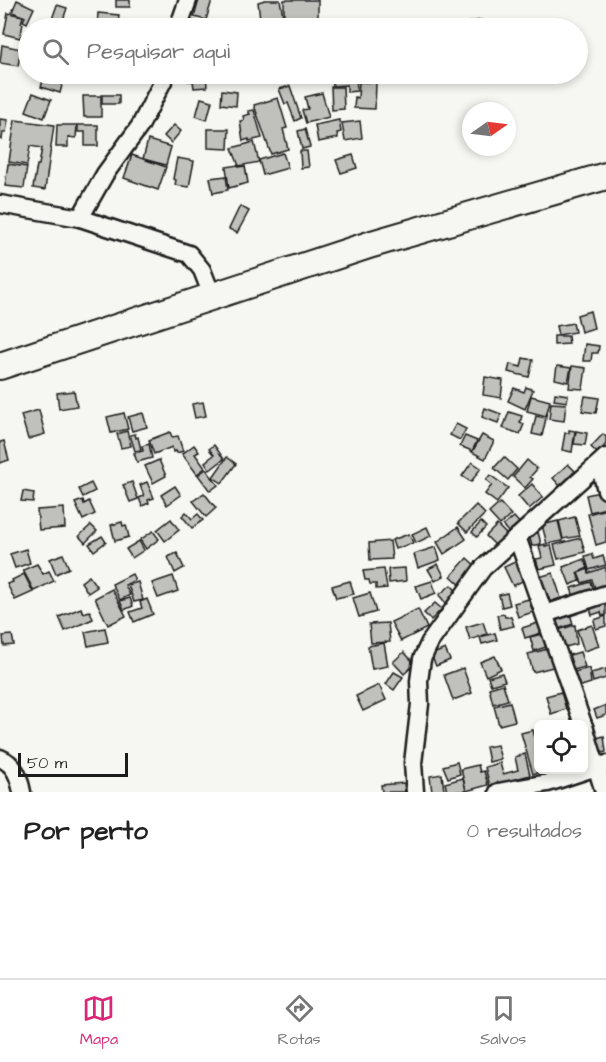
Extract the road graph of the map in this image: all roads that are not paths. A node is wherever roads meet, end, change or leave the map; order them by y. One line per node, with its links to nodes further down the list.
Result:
1 (188, 0): 2 (street)
2 (182, 18)
3 (161, 84): 6 (street)
4 (606, 176): 7 (main road)
5 (0, 204): 6 (street)
6 (80, 218): 7 (street)
7 (213, 298): 8 (main road)
8 (0, 366)
9 (602, 460): 10 (street); 11 (street)
10 (606, 490)
11 (517, 537): 13 (street); 19 (street)
12 (606, 594): 13 (street)
13 (545, 614): 14 (street)
14 (581, 720)
15 (588, 736): 17 (street)
16 (0, 758): 18 (street)
17 (602, 765): 20 (street); 21 (street)
18 (22, 792)
19 (415, 792)
20 (498, 792)
21 (604, 792)

